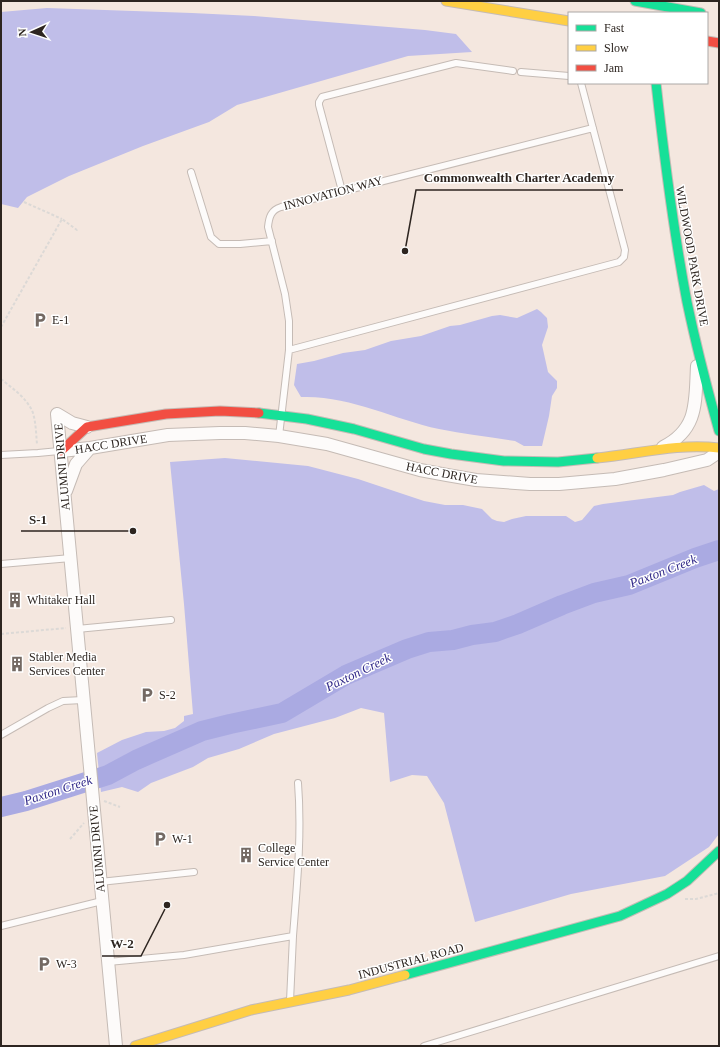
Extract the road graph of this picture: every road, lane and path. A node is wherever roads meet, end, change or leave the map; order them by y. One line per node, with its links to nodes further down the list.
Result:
1 (446, 1): 5 (main road)
2 (635, 1): 3 (main road)
3 (655, 6): 4 (main road)
4 (694, 12)
5 (568, 21)
6 (708, 41): 7 (main road)
7 (719, 43)
8 (513, 71): 15 (lane)
9 (521, 72): 10 (lane)
10 (568, 76)
11 (581, 84): 13 (lane)
12 (656, 84): 22 (main road, WILDWOOD PARK DRIVE)
13 (593, 128): 15 (lane, INNOVATION WAY); 21 (lane)
14 (191, 172): 19 (lane)
15 (342, 191): 19 (lane, INNOVATION WAY)
16 (24, 202): 17 (path)
17 (62, 219): 18 (path); 20 (path)
18 (79, 229)
19 (272, 241): 21 (lane, INNOVATION WAY)
20 (1, 327)
21 (290, 350): 26 (lane, INNOVATION WAY)
22 (698, 352): 24 (main road, WILDWOOD PARK DRIVE); 32 (street, HACC DRIVE)
23 (1, 379): 33 (path)
24 (705, 382): 25 (lane); 28 (main road, WILDWOOD PARK DRIVE)
25 (714, 389)
26 (282, 415): 27 (main road, HACC DRIVE); 29 (lane, INNOVATION WAY); 32 (main road, HACC DRIVE)
27 (87, 427): 34 (main road, HACC DRIVE); 34 (street, ALUMNI DRIVE)
28 (719, 431)
29 (279, 436): 30 (street, HACC DRIVE); 35 (street, HACC DRIVE)
30 (90, 448): 34 (street, HACC DRIVE); 37 (street)
31 (719, 448): 32 (main road, HACC DRIVE)
32 (659, 449)
33 (38, 450): 34 (lane); 36 (lane)
34 (61, 451): 37 (street, ALUMNI DRIVE)
35 (719, 452)
36 (1, 455)
37 (64, 496): 38 (street, ALUMNI DRIVE)
38 (71, 558): 39 (lane); 41 (street, ALUMNI DRIVE)
39 (1, 564)
40 (171, 620): 41 (lane)
41 (72, 628): 42 (path); 43 (street, ALUMNI DRIVE)
42 (1, 634)
43 (83, 700): 44 (lane); 46 (street, ALUMNI DRIVE)
44 (1, 735)
45 (298, 783): 57 (lane)
46 (97, 797): 47 (path); 52 (street, ALUMNI DRIVE)
47 (120, 807)
48 (85, 822): 49 (path)
49 (70, 839)
50 (719, 851): 60 (main road, INDUSTRIAL ROAD)
51 (194, 872): 52 (lane)
52 (100, 882): 55 (street, ALUMNI DRIVE)
53 (719, 893): 54 (path)
54 (681, 899)
55 (102, 900): 56 (lane); 59 (street, ALUMNI DRIVE)
56 (1, 926)
57 (292, 936): 59 (lane); 60 (lane)
58 (719, 956): 63 (lane)
59 (108, 962): 61 (street, ALUMNI DRIVE)
60 (290, 1002): 62 (main road, INDUSTRIAL ROAD)
61 (116, 1046)
62 (135, 1046)
63 (424, 1046)

